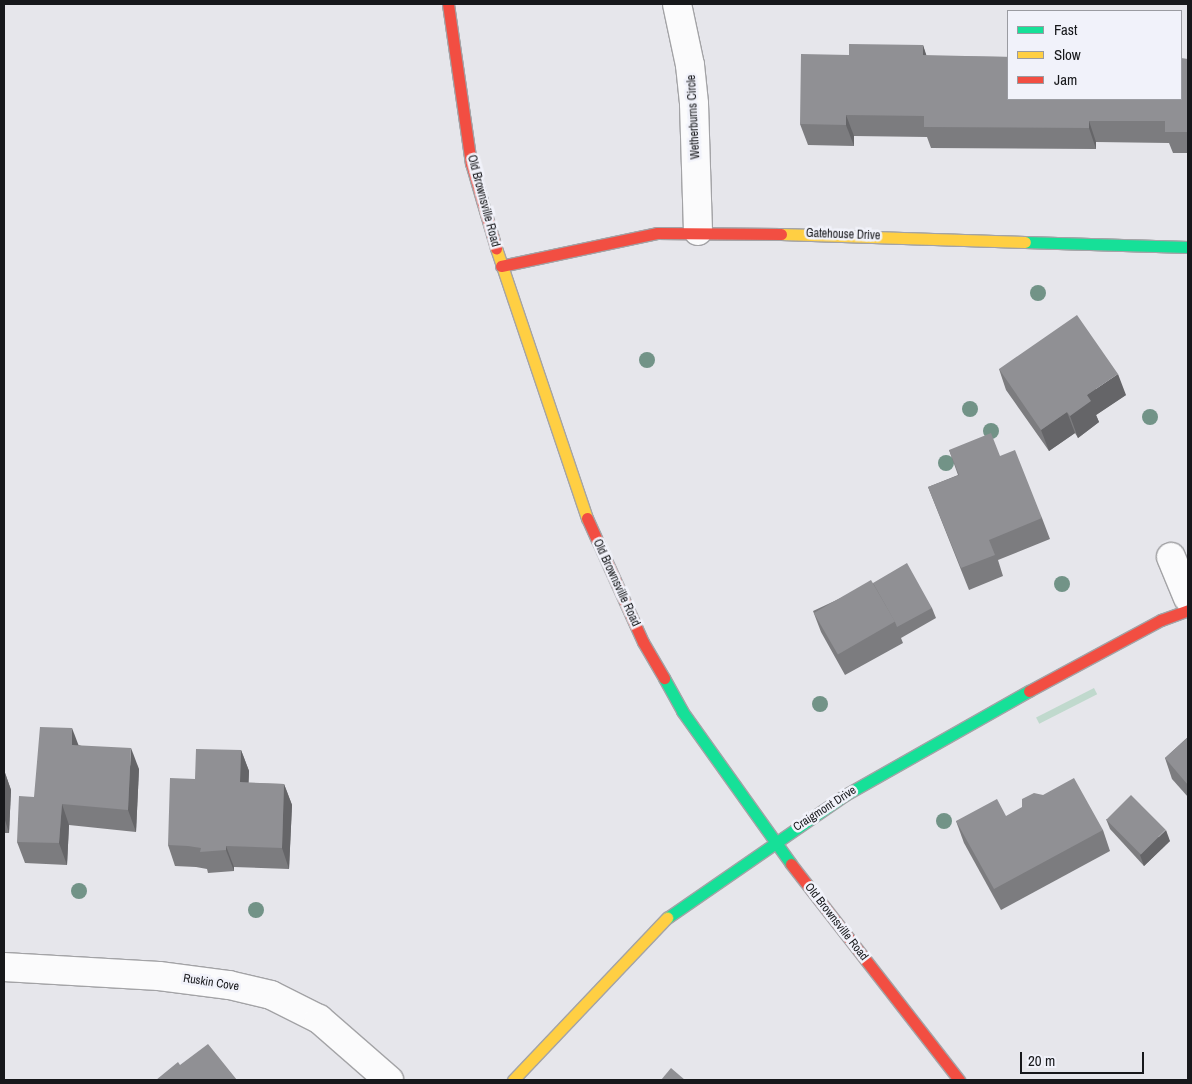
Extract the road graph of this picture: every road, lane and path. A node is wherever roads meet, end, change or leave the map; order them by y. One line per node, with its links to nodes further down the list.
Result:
1 (448, 4): 5 (street, Old Brownsville Road)
2 (677, 4): 3 (street, Wetherburns Circle)
3 (698, 231): 4 (street, Gatehouse Drive); 5 (street, Gatehouse Drive)
4 (1188, 247)
5 (502, 266): 9 (street, Old Brownsville Road)
6 (1171, 557): 7 (street)
7 (1188, 598)
8 (1188, 610): 9 (street, Craigmont Drive)
9 (774, 842): 12 (street, Craigmont Drive); 13 (street, Old Brownsville Road)
10 (4, 967): 11 (street, Ruskin Cove)
11 (389, 1080)
12 (513, 1080)
13 (959, 1080)

